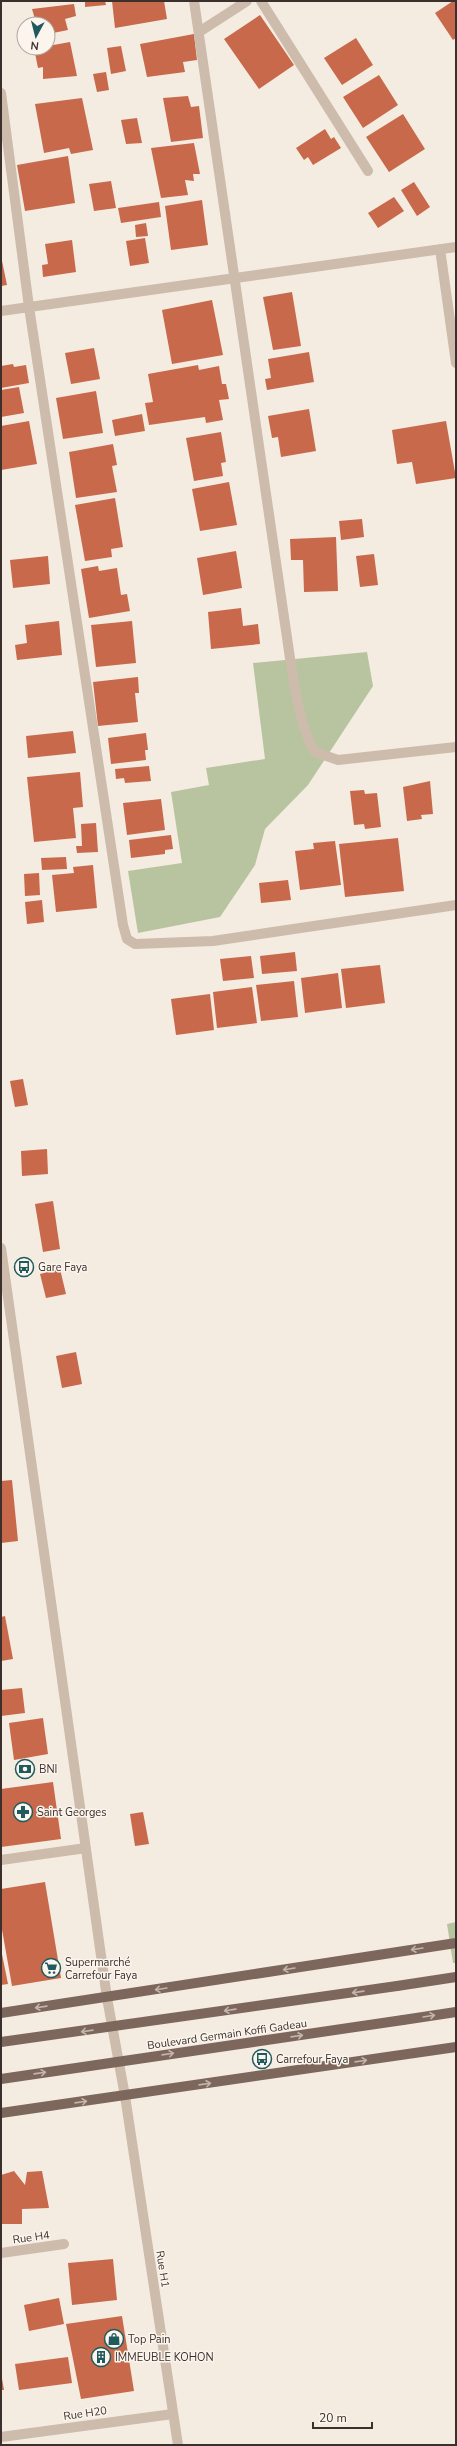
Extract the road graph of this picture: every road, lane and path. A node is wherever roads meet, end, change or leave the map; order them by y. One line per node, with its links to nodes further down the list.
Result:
1 (194, 1): 4 (street)
2 (247, 1): 4 (street)
3 (261, 1): 6 (street)
4 (199, 32): 9 (street)
5 (1, 93): 10 (street)
6 (368, 171)
7 (456, 247): 8 (street)
8 (440, 250): 9 (street); 12 (street)
9 (234, 278): 10 (street); 13 (street)
10 (29, 307): 11 (street); 14 (street)
11 (1, 311)
12 (456, 363)
13 (456, 747)
14 (456, 905)
15 (1, 1248): 16 (street, Rue H1)
16 (3, 1275): 17 (street, Rue H1)
17 (86, 1848): 18 (street); 21 (street, Rue H1)
18 (1, 1860)
19 (456, 1943): 21 (main road, one-way to 21)
20 (456, 1977): 24 (main road, Boulevard Germain Koffi Gadeau, one-way to 24, bridge)
21 (108, 1998): 23 (main road, one-way to 23); 27 (street, Rue H1)
22 (456, 2012): 26 (main road, Boulevard Germain Koffi Gadeau, one-way to 22, bridge)
23 (1, 2013)
24 (1, 2042)
25 (456, 2047): 27 (main road, one-way to 25)
26 (1, 2079)
27 (125, 2096): 28 (main road, one-way to 27); 31 (street, Rue H1)
28 (1, 2113)
29 (64, 2244): 30 (street, Rue H4)
30 (1, 2253)
31 (173, 2414): 32 (street, Rue H20); 33 (street, Rue H1)
32 (1, 2437)
33 (178, 2445)

